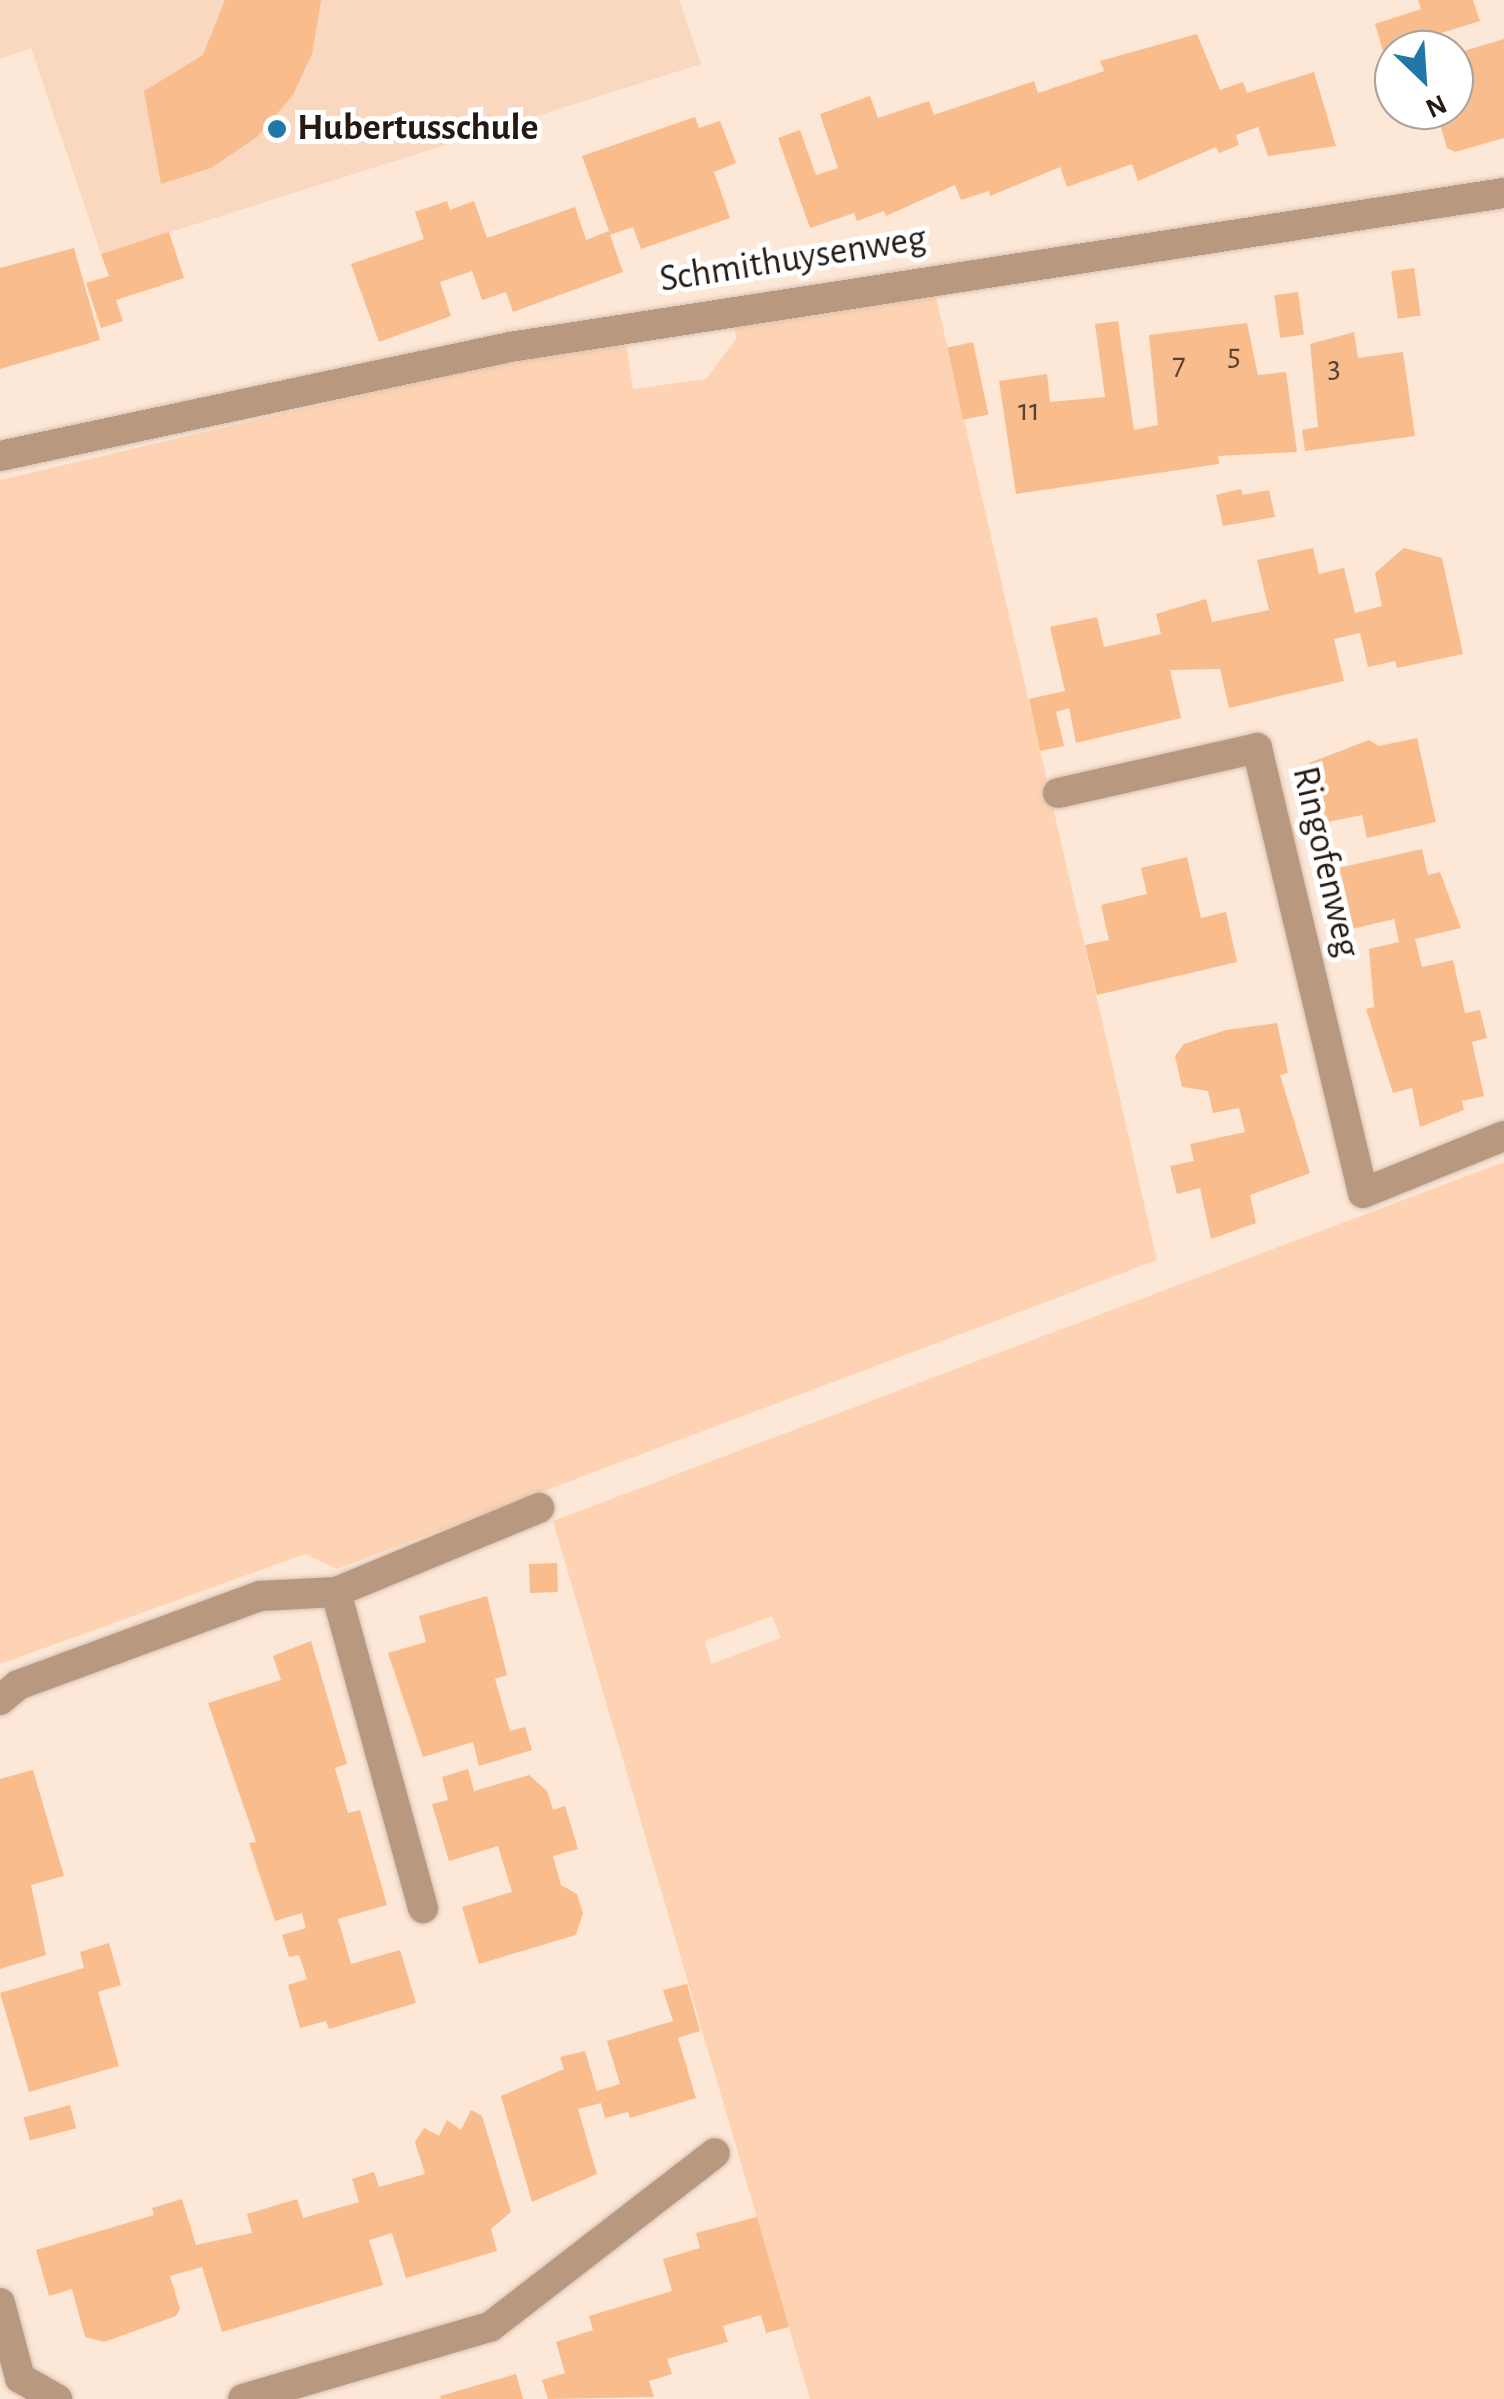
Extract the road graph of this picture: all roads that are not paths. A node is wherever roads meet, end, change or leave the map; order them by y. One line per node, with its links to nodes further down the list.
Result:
1 (1504, 193): 2 (street, Schmithuysenweg)
2 (0, 456)
3 (1058, 793): 4 (street, Ringofenweg)
4 (1504, 1136)
5 (540, 1508): 6 (street)
6 (336, 1592): 7 (street); 8 (street)
7 (0, 1700)
8 (424, 1908)
9 (715, 2153): 12 (street)
10 (0, 2303): 11 (street)
11 (58, 2399)
12 (242, 2399)

